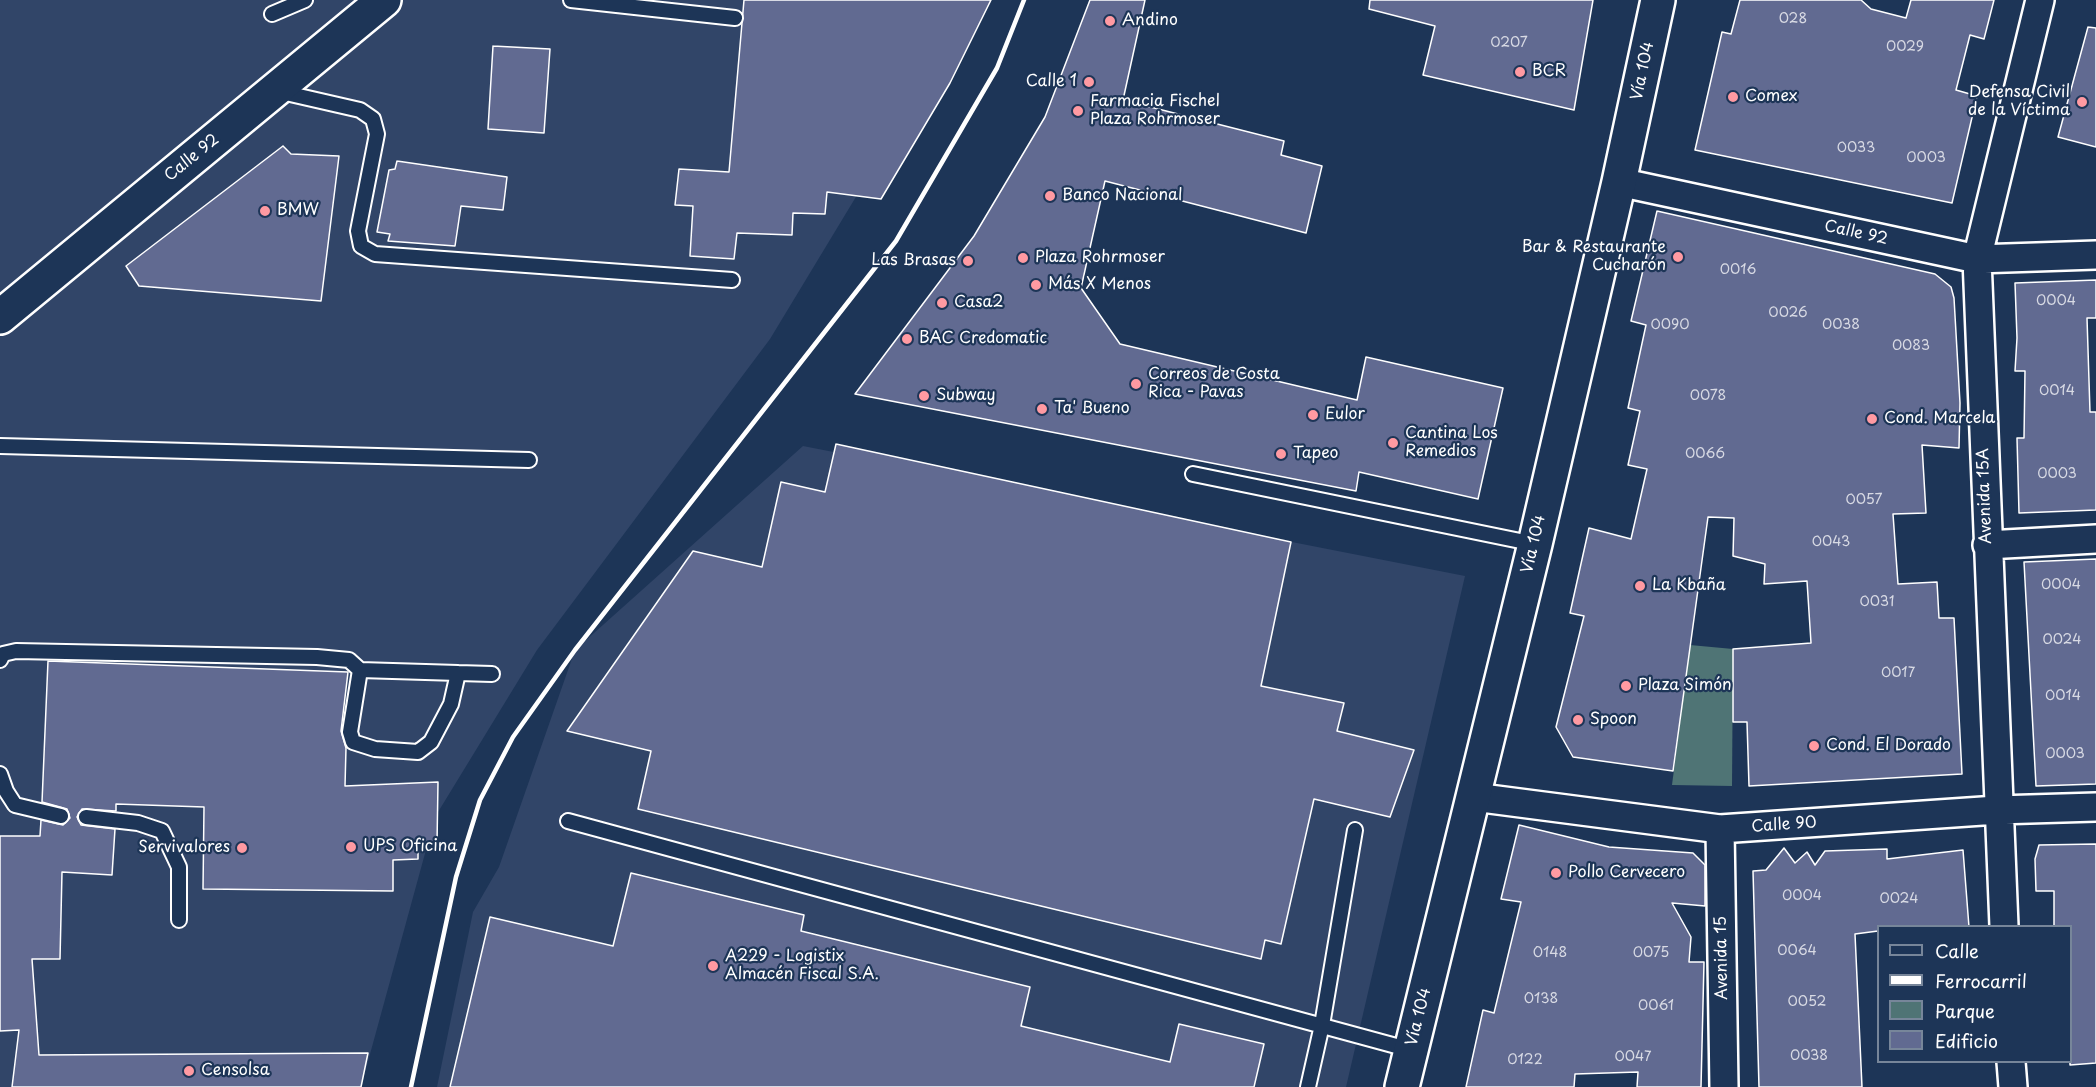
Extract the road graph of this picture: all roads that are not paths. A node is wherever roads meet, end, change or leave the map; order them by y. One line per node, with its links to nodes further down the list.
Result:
1 (305, 0): 6 (lane)
2 (384, 0): 8 (main road, Calle 92)
3 (572, 0): 7 (lane)
4 (1658, 0): 9 (main road, Vía 104)
5 (2040, 0): 11 (street, Avenida 15A)
6 (272, 14)
7 (735, 18)
8 (275, 90): 12 (lane); 13 (main road, Calle 92)
9 (1619, 182): 11 (street, Calle 92); 18 (main road, Vía 104)
10 (2096, 255): 11 (street, Calle 92)
11 (1977, 259): 19 (street, Avenida 15A)
12 (732, 280)
13 (0, 316)
14 (0, 446): 15 (lane)
15 (529, 460)
16 (1193, 474): 18 (lane)
17 (2096, 539): 19 (street)
18 (1535, 544): 25 (main road, Vía 104)
19 (1987, 545): 27 (street, Avenida 15A)
20 (0, 660): 21 (lane)
21 (360, 670): 22 (lane); 22 (lane)
22 (458, 673): 23 (lane)
23 (492, 674)
24 (0, 774): 28 (lane)
25 (1474, 797): 31 (street, Calle 90); 36 (main road, Vía 104)
26 (2096, 807): 27 (street, Calle 90)
27 (1997, 810): 31 (street, Calle 90); 34 (street, Avenida 15A)
28 (61, 816)
29 (86, 817): 33 (lane)
30 (568, 821): 35 (lane)
31 (1720, 829): 40 (street, Avenida 15)
32 (1355, 830): 35 (lane)
33 (179, 920)
34 (2004, 925)
35 (1322, 1025): 36 (lane); 38 (lane)
36 (1411, 1050): 39 (main road, Vía 104)
37 (2011, 1063): 41 (street)
38 (1308, 1087)
39 (1402, 1087)
40 (1724, 1087)
41 (2013, 1087)

